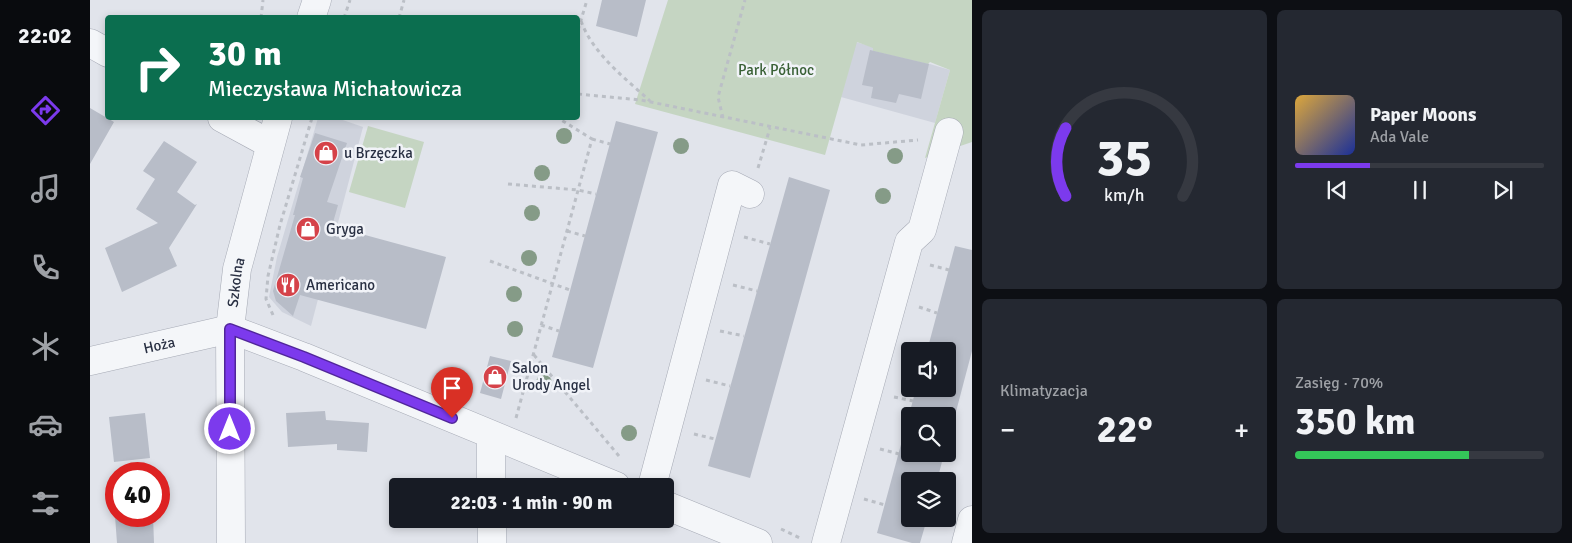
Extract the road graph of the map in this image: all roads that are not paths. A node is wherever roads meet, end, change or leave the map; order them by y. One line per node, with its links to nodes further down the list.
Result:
1 (317, 0): 2 (street)
2 (312, 15)
3 (90, 43): 4 (street)
4 (105, 51)
5 (226, 120): 8 (street)
6 (277, 120): 8 (street, Szkolna)
7 (949, 132): 21 (street)
8 (270, 144): 10 (street, Szkolna)
9 (750, 194): 15 (street)
10 (230, 329): 11 (street, Hoża); 12 (street); 22 (street, Szkolna)
11 (90, 361)
12 (491, 436): 13 (street); 14 (street)
13 (491, 478)
14 (596, 478)
15 (654, 478)
16 (674, 510): 20 (street)
17 (972, 520): 24 (street)
18 (492, 528): 23 (street)
19 (767, 535): 20 (street)
20 (726, 536)
21 (815, 541)
22 (231, 543)
23 (492, 543)
24 (966, 543)

